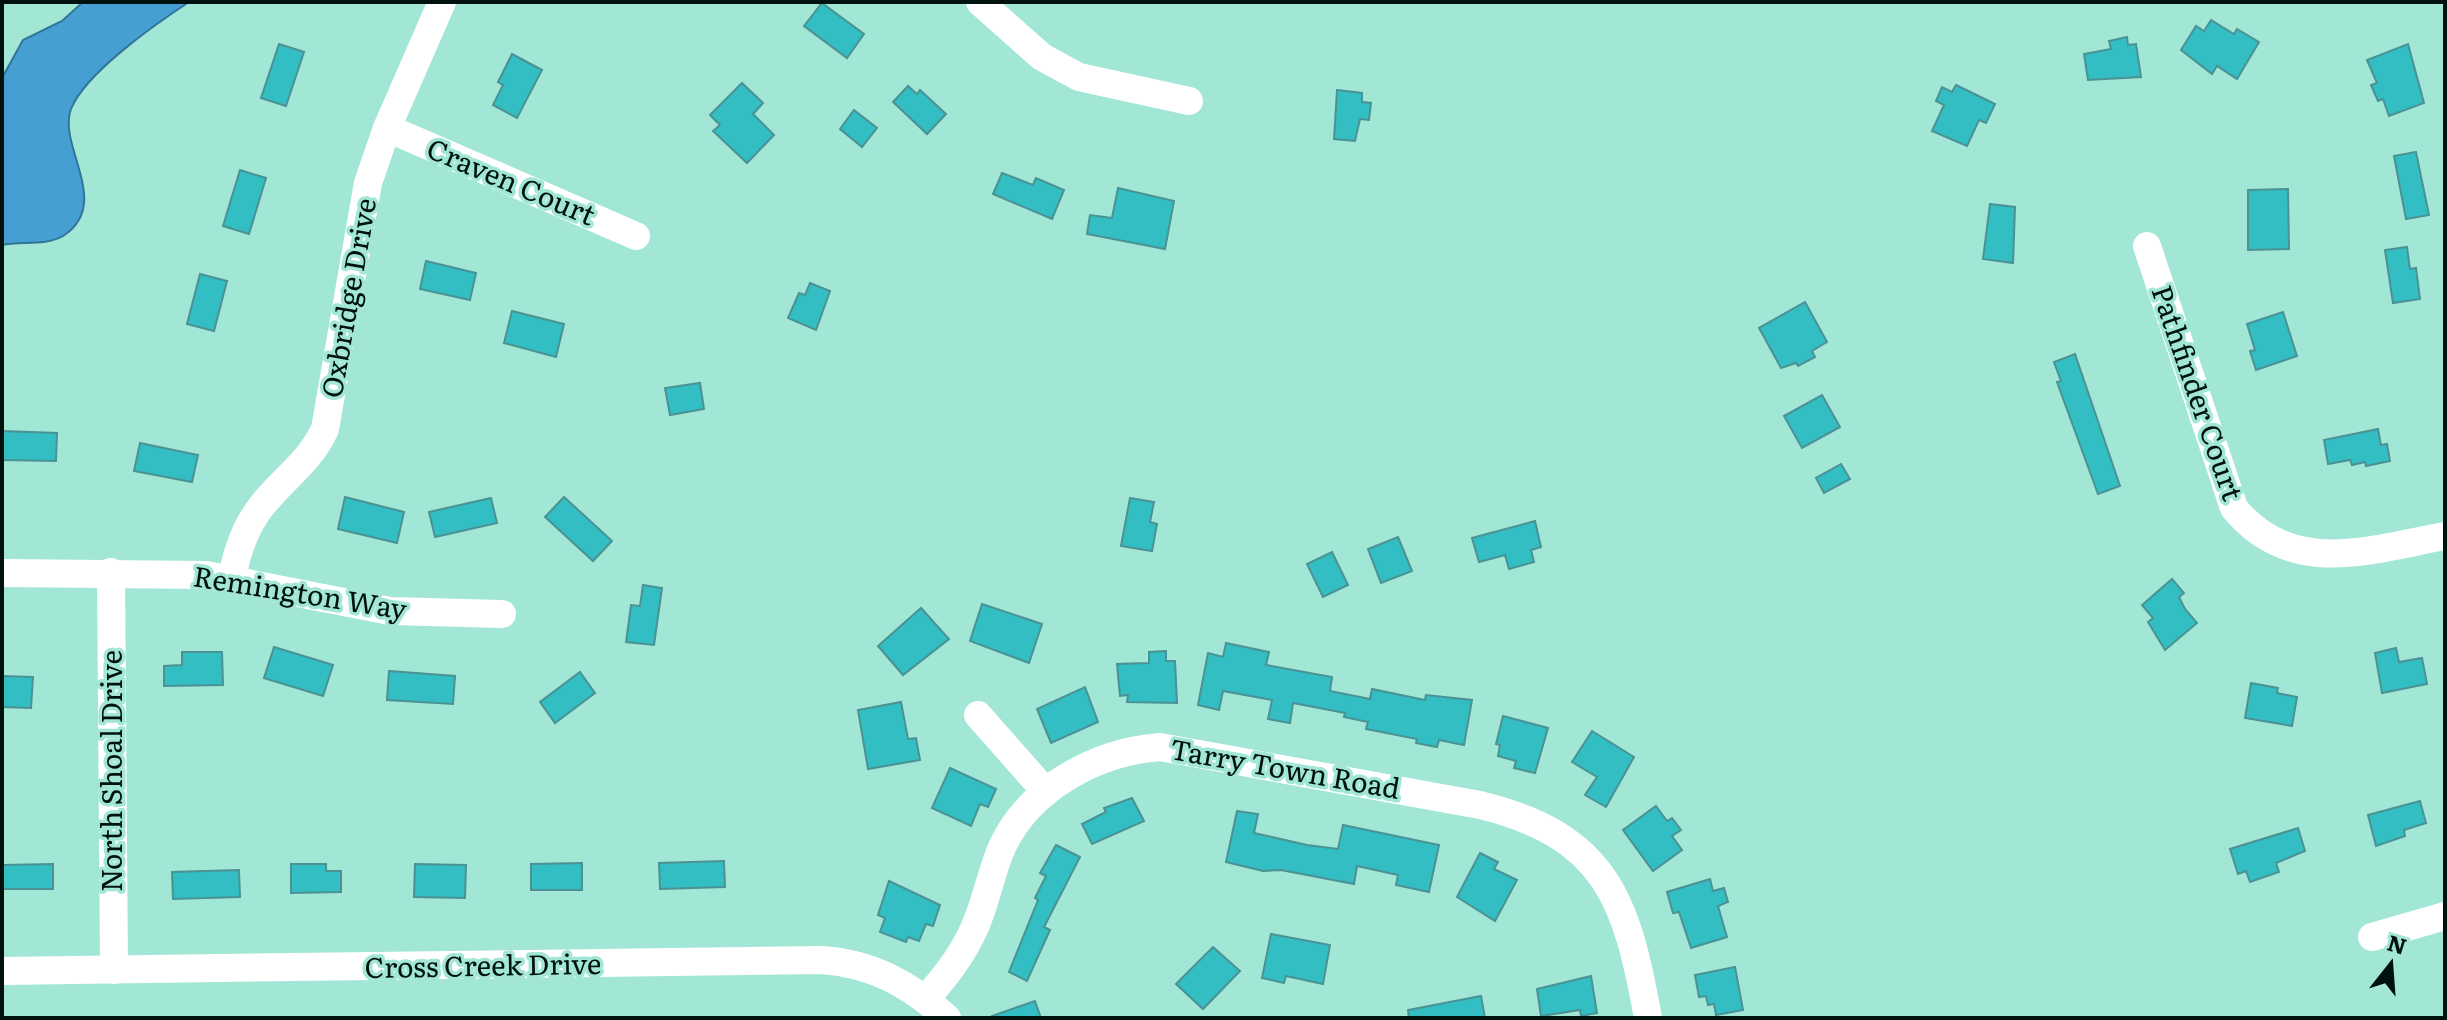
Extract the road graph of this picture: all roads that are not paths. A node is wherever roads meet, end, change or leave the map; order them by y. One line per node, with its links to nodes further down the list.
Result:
1 (442, 2): 4 (street, Oxbridge Drive)
2 (980, 2): 3 (street)
3 (1189, 101)
4 (387, 128): 5 (street, Craven Court); 10 (street, Oxbridge Drive)
5 (636, 236)
6 (2147, 246): 7 (street, Pathfinder Court)
7 (2445, 536)
8 (111, 572): 9 (street, Remington Way); 10 (street, Remington Way); 16 (street, North Shoal Drive)
9 (2, 573)
10 (232, 578): 11 (street, Remington Way)
11 (502, 614)
12 (978, 715): 13 (street)
13 (1046, 792): 18 (street, Tarry Town Road); 20 (street, Tarry Town Road)
14 (2445, 916): 15 (street)
15 (2372, 937)
16 (114, 970): 17 (street, Cross Creek Drive); 18 (street, Cross Creek Drive)
17 (2, 971)
18 (926, 999): 19 (street, Cross Creek Drive)
19 (947, 1018)
20 (1648, 1018)

